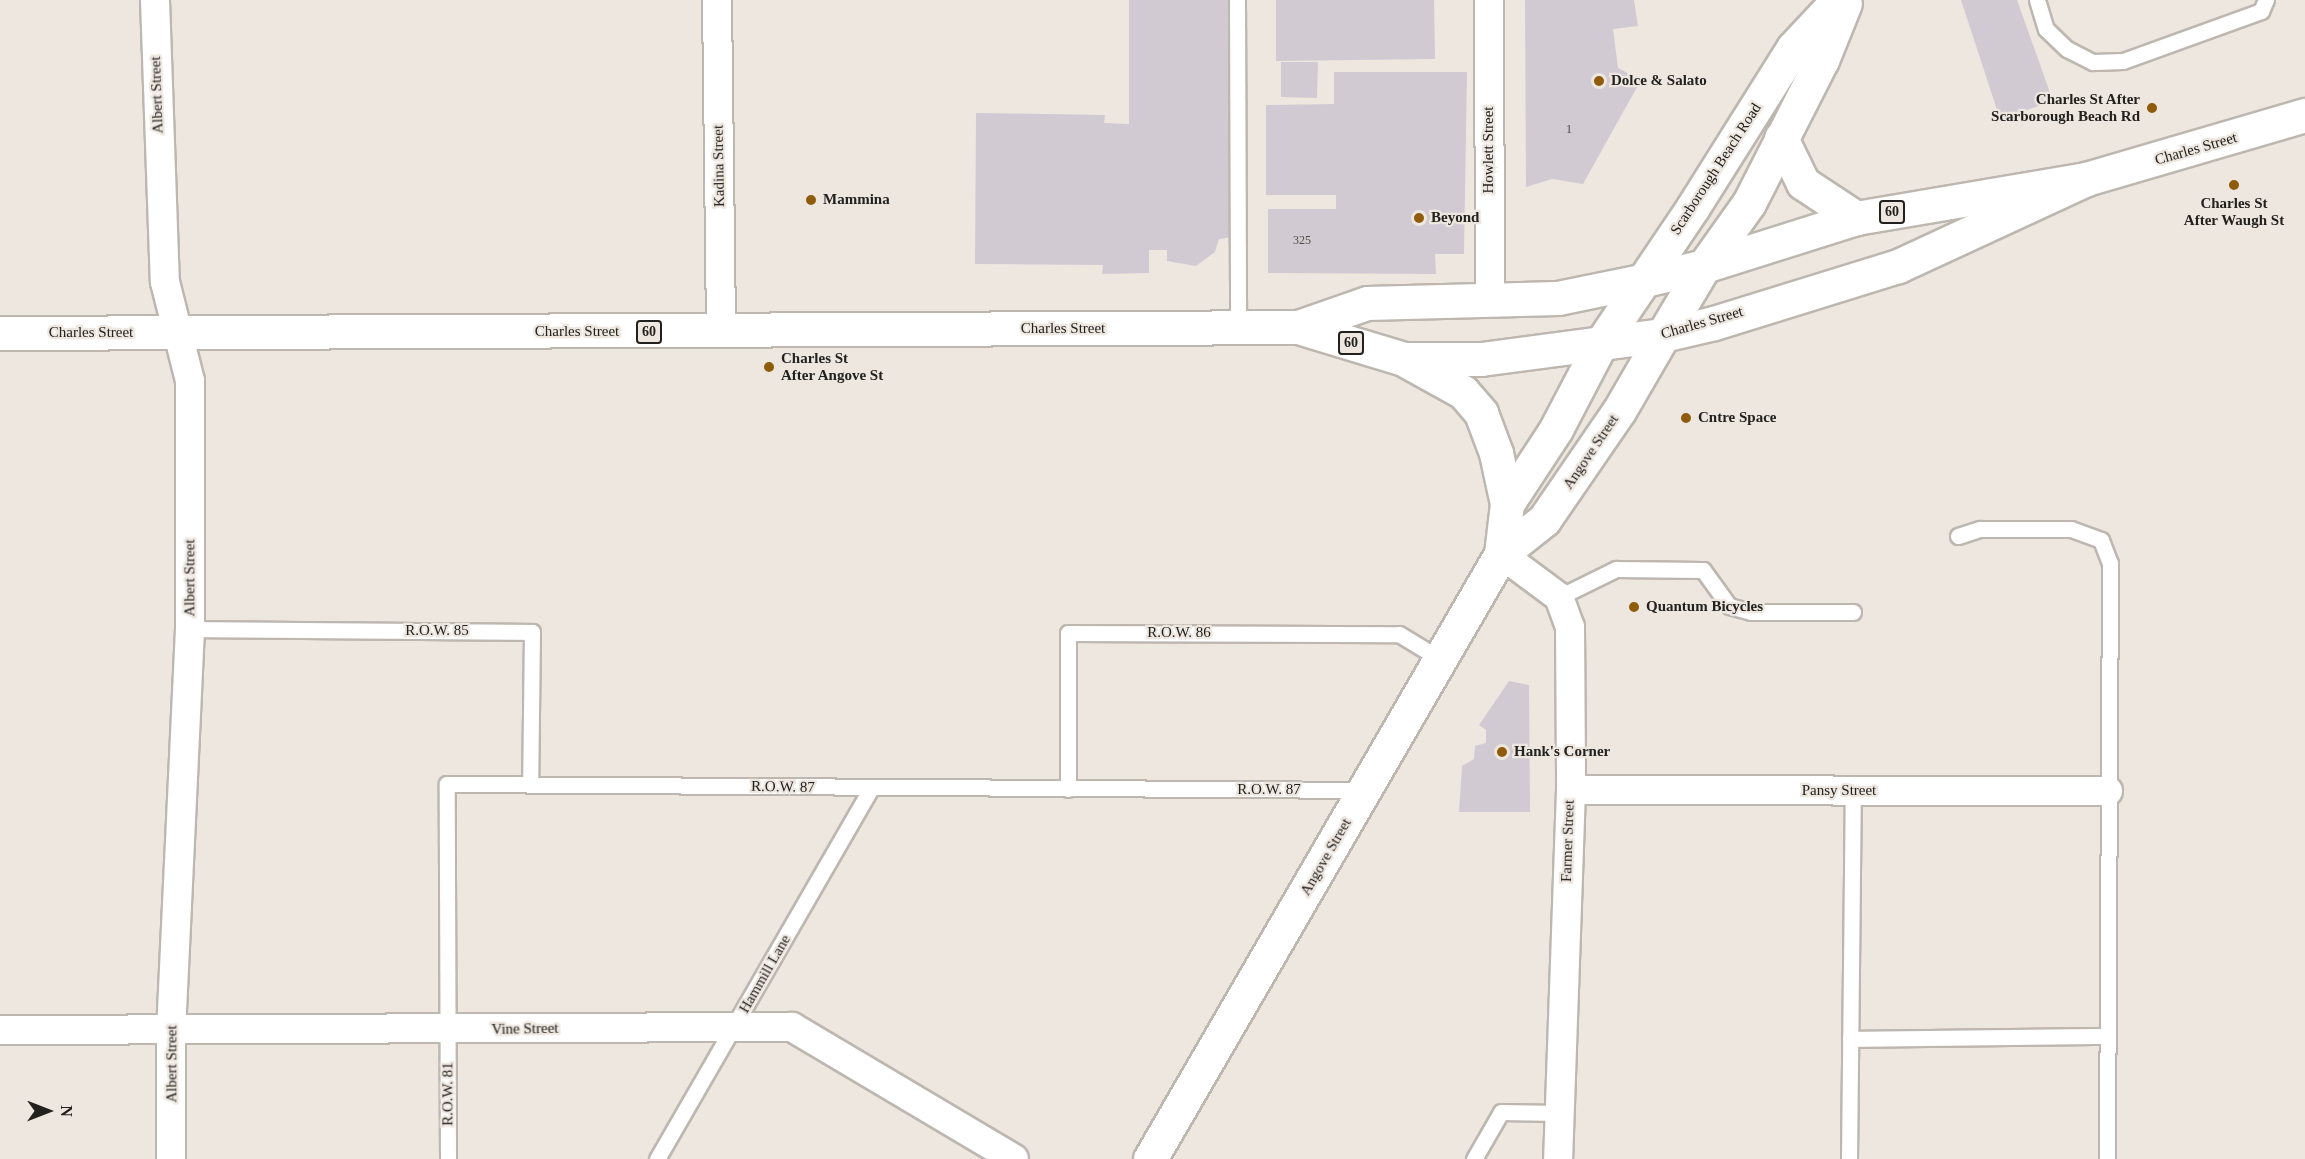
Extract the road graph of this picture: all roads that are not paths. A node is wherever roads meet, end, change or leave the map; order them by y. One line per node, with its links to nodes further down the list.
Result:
1 (155, 0): 20 (street, Albert Street)
2 (717, 0): 18 (street, Kadina Street)
3 (1237, 0): 16 (lane)
4 (1489, 0): 15 (street, Howlett Street)
5 (1838, 0): 14 (main road, Scarborough Beach Road)
6 (1846, 0): 10 (main road)
7 (2037, 0): 8 (lane)
8 (2266, 0)
9 (2305, 115): 11 (main road, Charles Street / 60)
10 (1781, 138): 12 (main road); 13 (main road)
11 (2086, 179): 12 (main road, Charles Street / 60); 21 (main road, Charles Street / 60)
12 (1856, 218): 13 (main road, Charles Street / 60)
13 (1704, 266): 14 (main road, Charles Street / 60); 21 (main road)
14 (1641, 281): 15 (main road, Charles Street / 60); 22 (main road, Scarborough Beach Road)
15 (1490, 301): 17 (main road, Charles Street / 60)
16 (1238, 327): 17 (main road, Charles Street / 60); 18 (main road, Charles Street / 60)
17 (1298, 327): 23 (main road, Charles Street / 60)
18 (721, 332): 20 (main road, Charles Street / 60)
19 (0, 333): 20 (main road, Charles Street / 60)
20 (177, 333): 29 (street, Albert Street)
21 (1664, 335): 22 (main road, Charles Street / 60); 26 (main road, Angove Street)
22 (1600, 345): 23 (main road, Charles Street / 60); 24 (main road, Angove Street)
23 (1404, 359): 24 (main road)
24 (1507, 504): 26 (main road, Angove Street)
25 (1958, 536): 37 (lane)
26 (1501, 554): 27 (street); 30 (main road, Angove Street)
27 (1560, 597): 28 (lane); 35 (street, Farmer Street)
28 (1853, 612)
29 (190, 629): 31 (lane, R.O.W. 85); 41 (street, Albert Street)
30 (1440, 659): 33 (lane, R.O.W. 86); 34 (main road, Angove Street)
31 (530, 784): 32 (lane, R.O.W. 87); 40 (lane, R.O.W. 87)
32 (871, 788): 33 (lane, R.O.W. 87); 38 (lane, Hammill Lane)
33 (1068, 789): 34 (lane, R.O.W. 87)
34 (1365, 790): 49 (main road, Angove Street)
35 (1570, 790): 36 (street, Pansy Street); 44 (street, Farmer Street)
36 (1852, 791): 37 (street, Pansy Street); 43 (lane)
37 (2108, 791): 42 (lane)
38 (735, 1027): 40 (street, Vine Street); 47 (lane, Hammill Lane); 48 (street, Vine Street)
39 (0, 1030): 41 (street, Vine Street)
40 (448, 1030): 41 (street, Vine Street); 46 (lane, R.O.W. 81)
41 (171, 1032): 45 (street, Albert Street)
42 (2108, 1036): 43 (lane); 53 (lane)
43 (1850, 1039): 52 (lane)
44 (1559, 1113): 50 (lane); 51 (street, Farmer Street)
45 (171, 1159)
46 (448, 1159)
47 (657, 1159)
48 (1014, 1159)
49 (1150, 1159)
50 (1474, 1159)
51 (1558, 1159)
52 (1849, 1159)
53 (2107, 1159)

